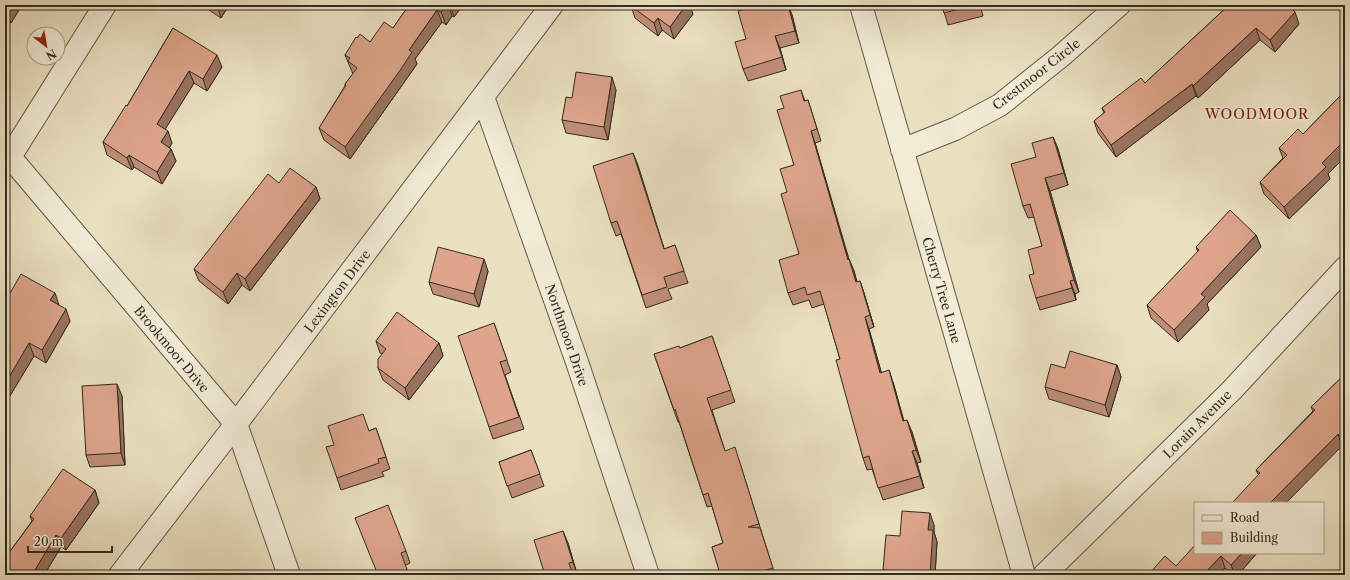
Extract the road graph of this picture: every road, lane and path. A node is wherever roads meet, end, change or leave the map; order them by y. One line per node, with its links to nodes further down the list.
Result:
1 (105, 5): 7 (street)
2 (552, 5): 5 (street, Lexington Drive)
3 (861, 5): 6 (street, Cherry Tree Lane)
4 (1119, 5): 6 (street, Crestmoor Circle)
5 (483, 97): 9 (street, Lexington Drive); 12 (street, Northmoor Drive)
6 (902, 150): 13 (street, Cherry Tree Lane)
7 (7, 157): 9 (street, Brookmoor Drive)
8 (1345, 268): 14 (street, Lorain Avenue)
9 (236, 424): 10 (street, Lexington Drive); 11 (street, Brookmoor Drive)
10 (120, 575)
11 (289, 575)
12 (648, 575)
13 (1024, 575)
14 (1044, 575)

